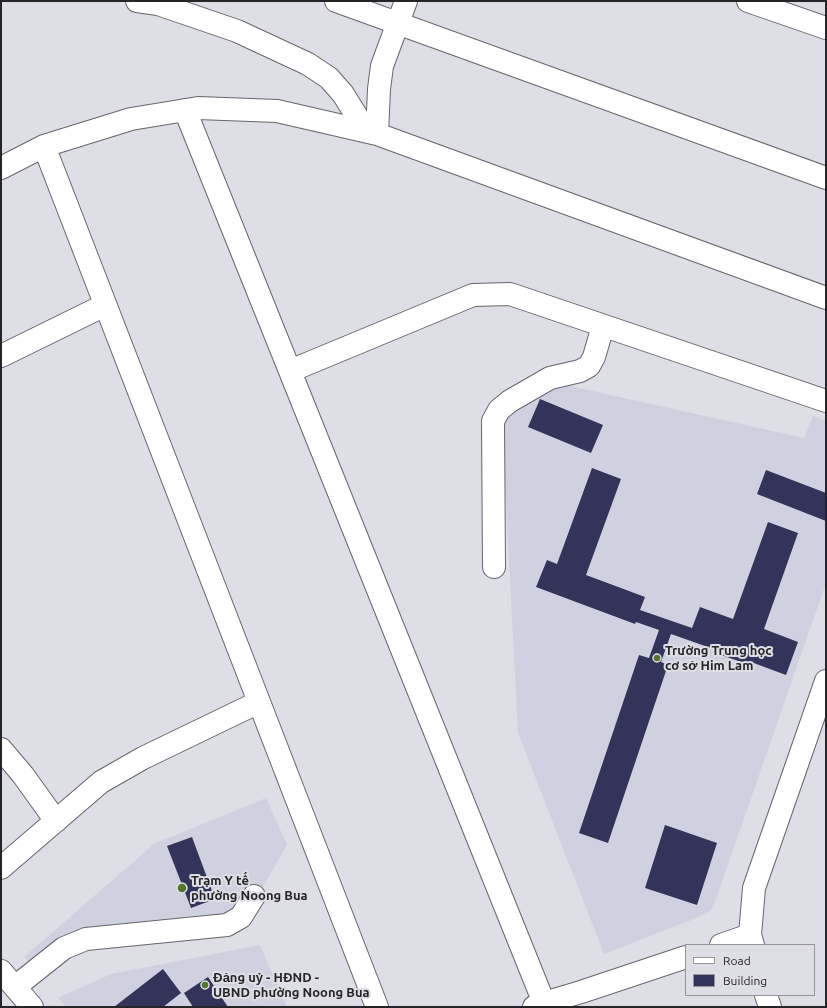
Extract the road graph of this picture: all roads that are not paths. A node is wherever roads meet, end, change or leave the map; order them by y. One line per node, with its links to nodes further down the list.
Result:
1 (137, 1): 8 (street)
2 (336, 1): 5 (street)
3 (406, 1): 5 (street)
4 (748, 1): 6 (street)
5 (398, 23): 8 (street); 11 (street)
6 (826, 28)
7 (185, 110): 8 (street); 9 (street); 16 (street)
8 (372, 132): 12 (street)
9 (44, 146): 10 (street); 13 (street)
10 (1, 168)
11 (826, 178)
12 (826, 298)
13 (105, 305): 15 (street); 20 (street)
14 (603, 326): 16 (street); 17 (street); 18 (street)
15 (1, 356)
16 (290, 371): 32 (street)
17 (826, 401)
18 (494, 567)
19 (826, 681): 25 (street)
20 (259, 702): 22 (street); 34 (street)
21 (1, 749): 22 (street)
22 (56, 821): 23 (street)
23 (1, 868)
24 (254, 896): 29 (street)
25 (752, 940): 26 (street)
26 (727, 944)
27 (685, 957): 31 (street)
28 (1, 971): 29 (street)
29 (15, 987): 33 (street)
30 (766, 996): 35 (street)
31 (583, 1000): 32 (street)
32 (539, 1005)
33 (32, 1007)
34 (377, 1007)
35 (770, 1007)

